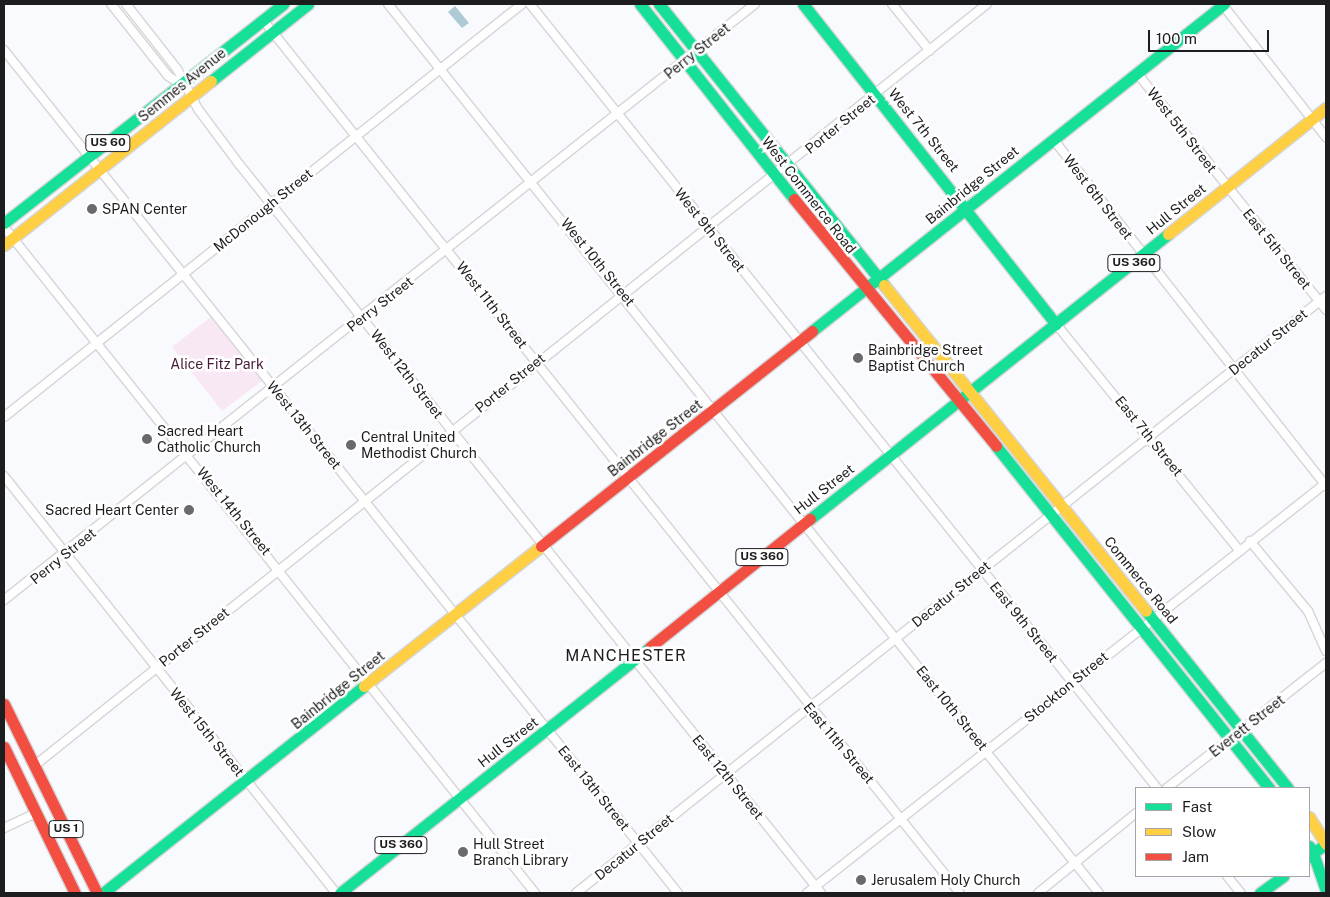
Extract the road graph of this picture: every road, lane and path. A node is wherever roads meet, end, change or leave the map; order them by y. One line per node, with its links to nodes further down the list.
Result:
1 (111, 4): 23 (street, West 12th Street)
2 (126, 4): 23 (street, West 12th Street)
3 (283, 4): 15 (main road, Semmes Avenue / US 60)
4 (308, 4): 16 (main road, Semmes Avenue / US 60)
5 (388, 4): 21 (street, West 10th Street)
6 (522, 4): 21 (street, McDonough Street)
7 (530, 4): 27 (street, West 9th Street)
8 (640, 4): 20 (main road, West Commerce Road)
9 (660, 4): 18 (main road, West Commerce Road)
10 (755, 4): 18 (street, Perry Street)
11 (804, 4): 24 (main road, West 7th Street)
12 (892, 4): 19 (street)
13 (987, 4): 19 (street, Porter Street)
14 (1223, 4): 22 (main road, Bainbridge Street); 28 (street)
15 (263, 20): 16 (street, West 11th Street); 23 (main road, Semmes Avenue / US 60)
16 (273, 32): 25 (main road, Semmes Avenue / US 60); 29 (street, West 11th Street)
17 (4, 50): 32 (street, West 13th Street)
18 (697, 50): 20 (street, Perry Street); 33 (main road, West Commerce Road)
19 (930, 51): 24 (street, Porter Street)
20 (685, 60): 27 (street, Perry Street); 35 (main road, West Commerce Road)
21 (441, 67): 29 (street, McDonough Street); 36 (street, West 10th Street)
22 (1137, 73): 31 (main road, Bainbridge Street); 37 (street, West 5th Street)
23 (182, 85): 25 (street, West 12th Street); 32 (main road, Semmes Avenue / US 60)
24 (876, 95): 33 (street, Porter Street); 39 (main road, West 7th Street)
25 (190, 98): 34 (main road, Semmes Avenue / US 60); 38 (street, West 12th Street)
26 (1326, 108): 28 (main road, Hull Street / US 360)
27 (618, 115): 36 (street, Perry Street); 41 (street, West 9th Street)
28 (1313, 119): 30 (street); 37 (main road, Hull Street / US 360)
29 (357, 136): 38 (street, McDonough Street); 45 (street, West 11th Street)
30 (1326, 136)
31 (1053, 139): 39 (main road, Bainbridge Street); 46 (street, West 6th Street)
32 (91, 156): 34 (street, West 13th Street); 40 (main road, Semmes Avenue / US 60)
33 (788, 165): 35 (street, Porter Street); 48 (main road, West Commerce Road)
34 (102, 169): 43 (main road, Semmes Avenue / US 60); 47 (street, West 13th Street)
35 (776, 175): 41 (street, Porter Street); 49 (main road, West Commerce Road)
36 (534, 182): 45 (street, Perry Street); 50 (street, West 10th Street)
37 (1228, 187): 46 (main road, Hull Street / US 360); 52 (street, East 5th Street)
38 (271, 204): 47 (street, McDonough Street); 54 (street, West 12th Street)
39 (967, 208): 48 (main road, Bainbridge Street); 55 (main road, West 7th Street)
40 (4, 223)
41 (707, 226): 50 (street, Porter Street); 57 (street, West 9th Street)
42 (4, 227): 43 (street, West 14th Street)
43 (15, 237): 44 (main road, Semmes Avenue / US 60); 56 (street, West 14th Street)
44 (4, 245)
45 (449, 250): 54 (street, Perry Street); 58 (street, West 11th Street)
46 (1143, 256): 55 (main road, Hull Street / US 360); 59 (street, West 6th Street)
47 (184, 273): 56 (street, McDonough Street); 60 (street, West 13th Street)
48 (878, 279): 49 (main road, Bainbridge Street); 61 (main road, West Commerce Road)
49 (864, 289): 57 (main road, Bainbridge Street); 62 (main road, West Commerce Road)
50 (623, 293): 58 (street, Porter Street); 63 (street, West 10th Street)
51 (1326, 296): 52 (street, Decatur Street)
52 (1319, 301): 53 (street, East 5th Street); 59 (street, Decatur Street)
53 (1326, 310)
54 (362, 318): 60 (street, Perry Street); 65 (street, West 12th Street)
55 (1056, 324): 61 (main road, Hull Street / US 360); 66 (street, East 7th Street)
56 (98, 342): 64 (street, McDonough Street); 67 (street, West 14th Street)
57 (799, 342): 63 (main road, Bainbridge Street); 68 (street, West 9th Street)
58 (537, 362): 65 (street, Porter Street); 70 (street, West 11th Street)
59 (1234, 370): 66 (street, Decatur Street); 71 (street, West 6th Street)
60 (275, 388): 67 (street, Perry Street); 72 (street, West 13th Street)
61 (971, 391): 62 (main road, Hull Street / US 360); 73 (main road, Commerce Road)
62 (959, 400): 68 (main road, Hull Street / US 360); 74 (main road)
63 (714, 409): 70 (main road, Bainbridge Street); 75 (street, West 10th Street)
64 (4, 417)
65 (451, 430): 72 (street, Porter Street); 77 (street, West 12th Street)
66 (1150, 436): 73 (street, Decatur Street); 78 (street, East 7th Street)
67 (189, 455): 79 (street, Perry Street); 80 (street, West 14th Street)
68 (891, 455): 75 (main road, Hull Street / US 360); 81 (street, East 9th Street)
69 (4, 476): 79 (street, West 15th Street)
70 (629, 477): 77 (main road, Bainbridge Street); 82 (street, West 11th Street)
71 (1326, 484): 76 (street, Stockton Street)
72 (365, 500): 80 (street, Porter Street); 84 (street, West 13th Street)
73 (1062, 505): 74 (street, Decatur Street); 85 (main road, Commerce Road)
74 (1050, 514): 81 (street, Decatur Street); 86 (main road)
75 (806, 523): 82 (main road, Hull Street / US 360); 87 (street, East 10th Street)
76 (1250, 541): 78 (street, Stockton Street); 88 (street)
77 (544, 545): 84 (main road, Bainbridge Street); 89 (street, West 12th Street)
78 (1239, 550): 85 (street, Stockton Street)
79 (66, 554): 83 (street, Perry Street); 91 (street, West 15th Street)
80 (280, 569): 91 (street, Porter Street); 92 (street, West 14th Street)
81 (982, 569): 87 (street, Decatur Street); 93 (street, East 9th Street)
82 (719, 592): 89 (main road, Hull Street / US 360); 95 (street, East 11th Street)
83 (4, 600)
84 (456, 615): 92 (main road, Bainbridge Street); 96 (street, West 13th Street)
85 (1152, 619): 86 (street, Stockton Street); 97 (main road, Commerce Road)
86 (1141, 627): 93 (street, Stockton Street); 98 (main road)
87 (896, 638): 95 (street, Decatur Street); 100 (street, East 10th Street)
88 (1326, 651)
89 (635, 660): 96 (main road, Hull Street / US 360); 102 (street, East 12th Street)
90 (1326, 663): 97 (street, Everett Street)
91 (156, 668): 101 (street, Porter Street); 103 (street, West 15th Street)
92 (370, 683): 103 (main road, Bainbridge Street); 108 (street, West 14th Street)
93 (1072, 683): 100 (street, Stockton Street); 104 (street, East 9th Street)
94 (4, 704): 101 (main road, US 1)
95 (809, 708): 102 (street, Decatur Street); 111 (street, East 11th Street)
96 (547, 730): 108 (main road, Hull Street / US 360); 114 (street, East 13th Street)
97 (1242, 730): 98 (street, Everett Street); 107 (main road, Commerce Road)
98 (1230, 740): 105 (street, Everett Street); 106 (main road)
99 (4, 748): 109 (main road, US 1)
100 (987, 751): 111 (street, Stockton Street); 117 (street, East 10th Street)
101 (34, 766): 123 (main road, US 1)
102 (726, 773): 114 (street, Decatur Street); 120 (street, East 12th Street)
103 (247, 782): 124 (main road, Bainbridge Street); 125 (street, West 15th Street)
104 (1156, 787)
105 (1168, 787)
106 (1268, 787)
107 (1287, 787)
108 (461, 798): 126 (main road, Hull Street / US 360); 127 (street, West 14th Street)
109 (36, 812): 113 (street); 122 (main road, US 1)
110 (1135, 814): 117 (street)
111 (902, 819): 120 (street, Stockton Street); 131 (street, East 11th Street)
112 (1310, 819): 115 (main road)
113 (4, 828)
114 (638, 844): 128 (street, Decatur Street); 129 (street, East 13th Street)
115 (1326, 845): 116 (main road)
116 (1310, 852): 121 (main road)
117 (1075, 863): 132 (street); 133 (street, East 10th Street)
118 (1228, 877): 134 (street)
119 (1282, 877): 135 (main road)
120 (818, 890): 130 (street, Stockton Street)
121 (1326, 892)
122 (75, 893)
123 (97, 893)
124 (103, 893)
125 (336, 893)
126 (340, 893)
127 (536, 893)
128 (576, 893)
129 (678, 893)
130 (808, 893)
131 (960, 893)
132 (1038, 893)
133 (1099, 893)
134 (1241, 893)
135 (1260, 893)

